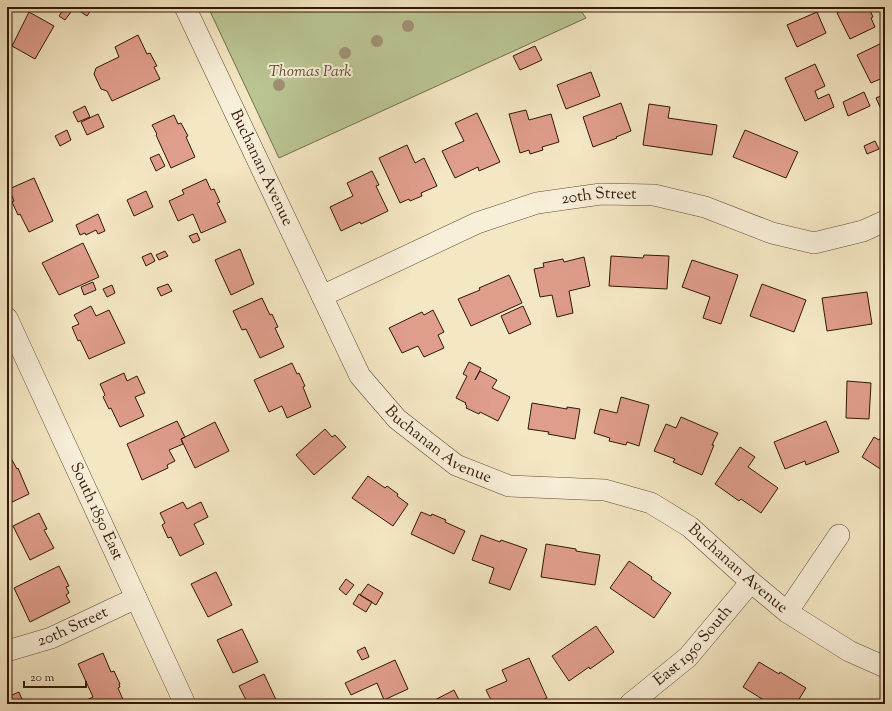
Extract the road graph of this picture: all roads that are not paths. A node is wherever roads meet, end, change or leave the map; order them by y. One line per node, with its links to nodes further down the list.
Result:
1 (185, 7): 3 (street, Buchanan Avenue)
2 (885, 221): 3 (street, 20th Street)
3 (322, 296): 6 (street, Buchanan Avenue)
4 (7, 318): 7 (street, South 1850 East)
5 (839, 535): 8 (street)
6 (751, 582): 8 (street, Buchanan Avenue); 12 (street, East 1950 South)
7 (136, 598): 9 (street, 20th Street); 11 (street, South 1850 East)
8 (787, 612): 10 (street, Buchanan Avenue)
9 (7, 651)
10 (885, 667)
11 (185, 704)
12 (630, 704)

